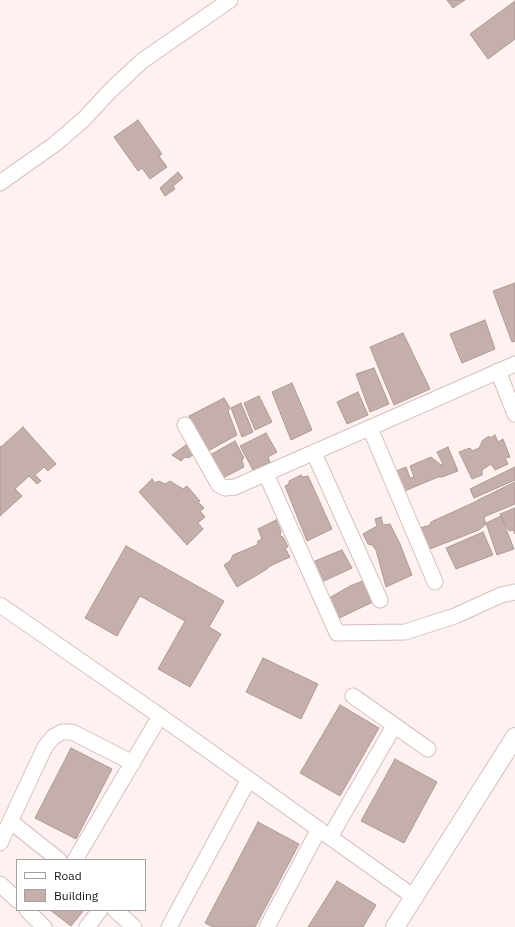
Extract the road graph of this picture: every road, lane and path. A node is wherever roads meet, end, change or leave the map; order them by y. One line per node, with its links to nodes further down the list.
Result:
1 (230, 0): 2 (street)
2 (0, 183)
3 (515, 364): 4 (street)
4 (498, 371): 5 (street); 7 (street)
5 (515, 414)
6 (185, 425): 9 (street)
7 (370, 428): 8 (street); 10 (street)
8 (314, 452): 9 (street); 12 (street)
9 (266, 474): 11 (street)
10 (436, 582)
11 (515, 592)
12 (380, 600)
13 (0, 604): 15 (street)
14 (353, 696): 16 (street)
15 (160, 716): 19 (street); 20 (street)
16 (394, 726): 18 (street); 22 (street)
17 (515, 737): 27 (street)
18 (428, 750)
19 (133, 763): 21 (street); 25 (street)
20 (249, 779): 22 (street); 35 (street)
21 (10, 821): 23 (street); 24 (street)
22 (325, 833): 27 (street); 36 (street)
23 (0, 843)
24 (57, 859)
25 (76, 859)
26 (0, 884): 28 (street)
27 (414, 897): 37 (street)
28 (16, 899)
29 (28, 911): 32 (street)
30 (99, 911): 33 (street)
31 (116, 911): 34 (street)
32 (44, 927)
33 (87, 927)
34 (134, 927)
35 (169, 927)
36 (267, 927)
37 (395, 927)

